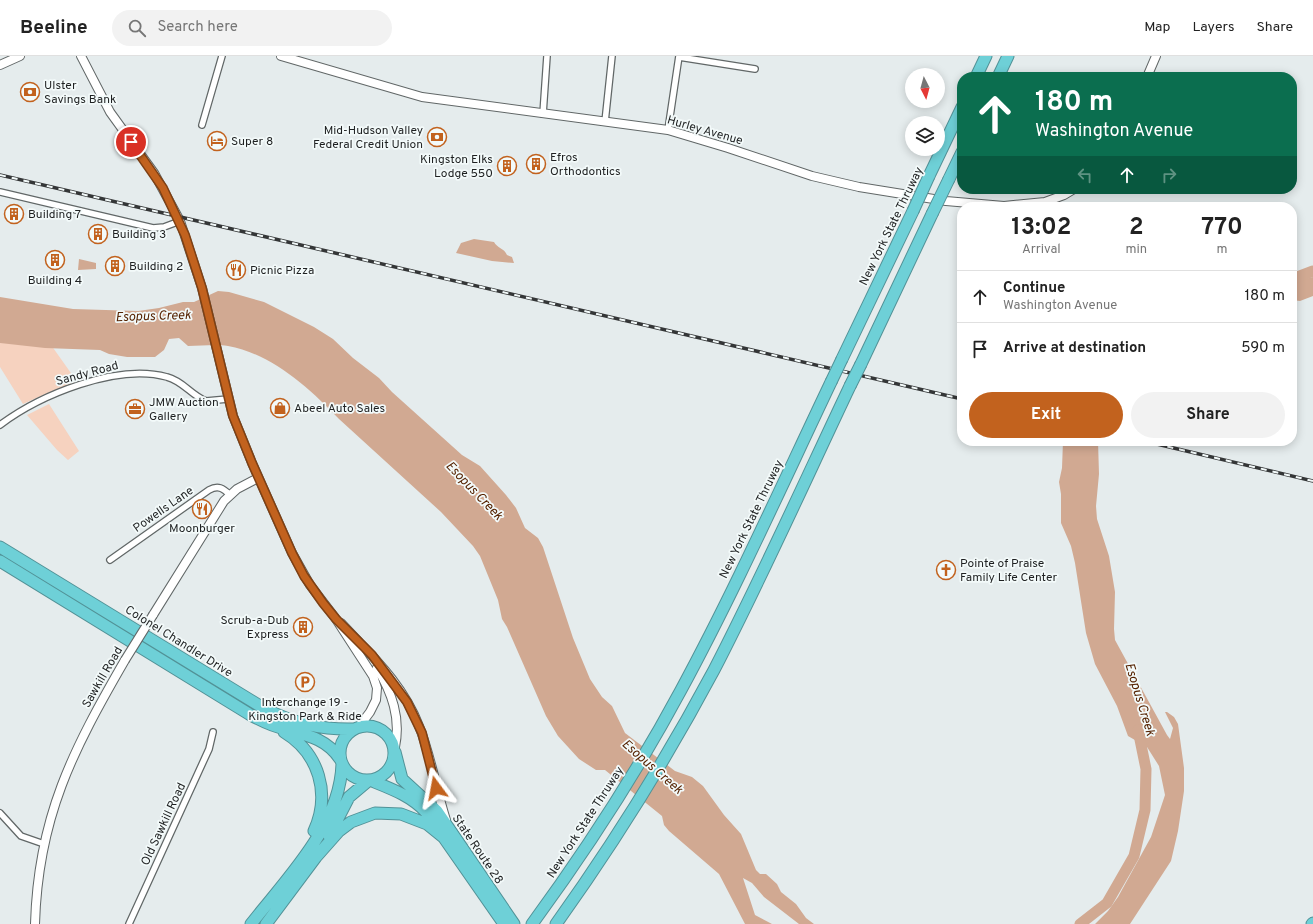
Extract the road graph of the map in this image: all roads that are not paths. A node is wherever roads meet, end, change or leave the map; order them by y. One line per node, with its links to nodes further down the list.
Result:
1 (20, 56): 11 (street)
2 (81, 56): 26 (street)
3 (222, 56): 19 (street)
4 (281, 56): 16 (street, Hurley Avenue)
5 (547, 56): 16 (street)
6 (612, 56): 18 (street)
7 (679, 56): 12 (street); 20 (street)
8 (986, 56): 13 (highway)
9 (1008, 56): 14 (highway)
10 (1156, 56): 15 (street)
11 (0, 65)
12 (755, 70)
13 (978, 72)
14 (1000, 72)
15 (1148, 72)
16 (543, 114): 18 (street, Hurley Avenue)
17 (957, 117): 52 (highway, New York State Thruway, bridge)
18 (605, 122): 20 (street, Hurley Avenue)
19 (202, 125)
20 (668, 130): 24 (street, Hurley Avenue)
21 (957, 162): 53 (highway, bridge)
22 (0, 192): 26 (street)
23 (1064, 194): 25 (street, Hurley Avenue)
24 (960, 202)
25 (1041, 202)
26 (180, 221): 27 (street)
27 (228, 399): 28 (street, Sandy Road); 29 (street)
28 (0, 425)
29 (258, 478): 30 (street, Sawkill Road); 34 (street)
30 (230, 495): 32 (street, Powells Lane); 44 (street, Sawkill Road, bridge)
31 (0, 547): 37 (highway, Colonel Chandler Drive)
32 (110, 560)
33 (0, 561): 36 (highway)
34 (336, 619): 35 (street); 37 (street)
35 (356, 639): 39 (street); 43 (street)
36 (271, 725): 40 (highway); 46 (highway)
37 (356, 728): 39 (highway); 40 (highway)
38 (212, 732): 49 (street, Old Sawkill Road)
39 (395, 749): 41 (highway); 43 (highway, State Route 28)
40 (341, 762): 41 (highway); 46 (highway)
41 (370, 781): 43 (highway, State Route 28); 45 (highway)
42 (0, 813): 44 (street)
43 (449, 836): 45 (highway); 47 (highway, State Route 28)
44 (44, 844): 48 (street, Sawkill Road)
45 (316, 857): 51 (highway)
46 (293, 870): 50 (highway)
47 (509, 922)
48 (35, 924)
49 (129, 924)
50 (251, 924)
51 (266, 924)
52 (532, 924)
53 (556, 924)

